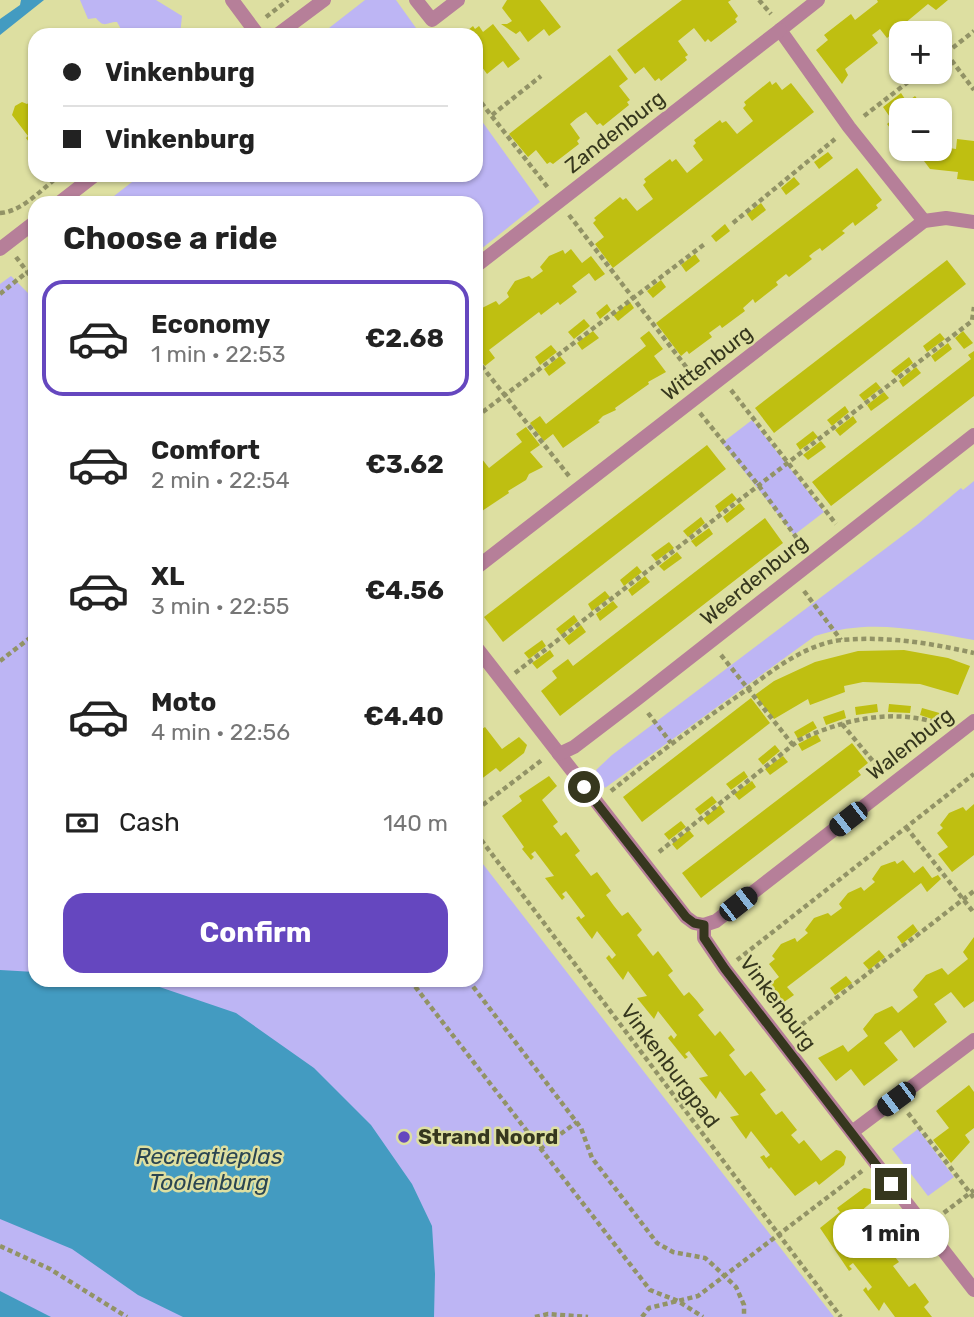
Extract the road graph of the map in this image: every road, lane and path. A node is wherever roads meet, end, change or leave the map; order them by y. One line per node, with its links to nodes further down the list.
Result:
1 (232, 0): 6 (street)
2 (324, 0): 7 (street)
3 (416, 0): 4 (street)
4 (458, 0)
5 (818, 0): 8 (street, Zandenburg)
6 (253, 28)
7 (286, 28)
8 (779, 30): 17 (street); 23 (street, Zandenburg)
9 (974, 31): 10 (path)
10 (952, 48)
11 (952, 61): 14 (path)
12 (541, 76): 16 (path)
13 (905, 84): 17 (path)
14 (974, 90)
15 (483, 105): 16 (path)
16 (492, 116): 23 (path)
17 (849, 127): 25 (street); 27 (path)
18 (51, 182): 20 (path)
19 (86, 182): 21 (street)
20 (33, 196)
21 (68, 196)
22 (28, 200): 24 (path)
23 (559, 202): 31 (street, Zandenburg); 34 (path)
24 (0, 213)
25 (924, 221): 26 (street); 37 (street, Wittenburg)
26 (974, 222)
27 (733, 223)
28 (28, 227): 30 (street)
29 (706, 243): 34 (path)
30 (3, 247): 32 (path)
31 (483, 261)
32 (27, 272): 33 (path)
33 (0, 294)
34 (632, 296): 38 (path); 39 (path)
35 (974, 307): 43 (path)
36 (483, 368): 39 (path)
37 (722, 379): 38 (street, Wittenburg); 43 (path)
38 (705, 391): 40 (street, Wittenburg)
39 (504, 395): 41 (path); 45 (path)
40 (691, 402): 44 (path); 45 (street, Wittenburg)
41 (483, 412)
42 (974, 435): 46 (street, Weerdenburg)
43 (790, 463): 44 (path); 46 (path)
44 (759, 486): 47 (path); 56 (path)
45 (578, 489): 48 (street, Wittenburg)
46 (844, 536): 47 (street, Weerdenburg)
47 (812, 560): 49 (street, Weerdenburg)
48 (483, 563)
49 (792, 576): 51 (path); 52 (street, Weerdenburg)
50 (28, 639): 55 (path)
51 (841, 640): 53 (path); 57 (path)
52 (711, 642): 57 (path); 58 (street, Weerdenburg)
53 (974, 653)
54 (483, 656): 56 (street)
55 (0, 661)
56 (503, 682): 64 (street)
57 (747, 689): 62 (path); 63 (path)
58 (637, 699): 62 (path); 64 (street, Weerdenburg)
59 (974, 721): 61 (street, Walenburg)
60 (842, 724): 61 (path); 63 (path); 66 (path)
61 (961, 731): 66 (street, Walenburg)
62 (671, 743): 67 (path)
63 (793, 745): 71 (path)
64 (559, 754): 67 (street); 68 (path)
65 (974, 774): 69 (path)
66 (892, 785): 75 (street, Walenburg)
67 (597, 803): 71 (street)
68 (483, 805)
69 (906, 827): 73 (path); 76 (path)
70 (483, 842): 88 (path, Vinkenburgpad)
71 (644, 864): 75 (street)
72 (974, 891): 73 (path)
73 (963, 899): 74 (path); 80 (path)
74 (974, 913)
75 (704, 925): 76 (street, Vinkenburg)
76 (725, 969): 80 (street, Vinkenburg)
77 (415, 987): 84 (path)
78 (473, 987): 82 (path)
79 (974, 1040): 81 (street)
80 (780, 1041): 83 (street, Vinkenburg)
81 (896, 1099): 83 (street); 86 (path)
82 (577, 1122): 84 (path); 90 (path)
83 (852, 1132): 85 (street, Vinkenburg)
84 (540, 1149): 92 (path)
85 (873, 1162): 87 (street, Vinkenburg); 88 (path)
86 (973, 1193): 87 (path)
87 (926, 1227): 91 (street, Vinkenburg)
88 (778, 1236): 90 (path); 99 (path, Vinkenburgpad)
89 (0, 1247): 93 (path)
90 (724, 1276): 92 (path); 98 (path)
91 (974, 1290)
92 (678, 1301): 96 (path); 97 (path)
93 (127, 1317)
94 (535, 1317): 95 (path)
95 (588, 1317)
96 (642, 1317)
97 (703, 1317)
98 (744, 1317)
99 (841, 1317)

